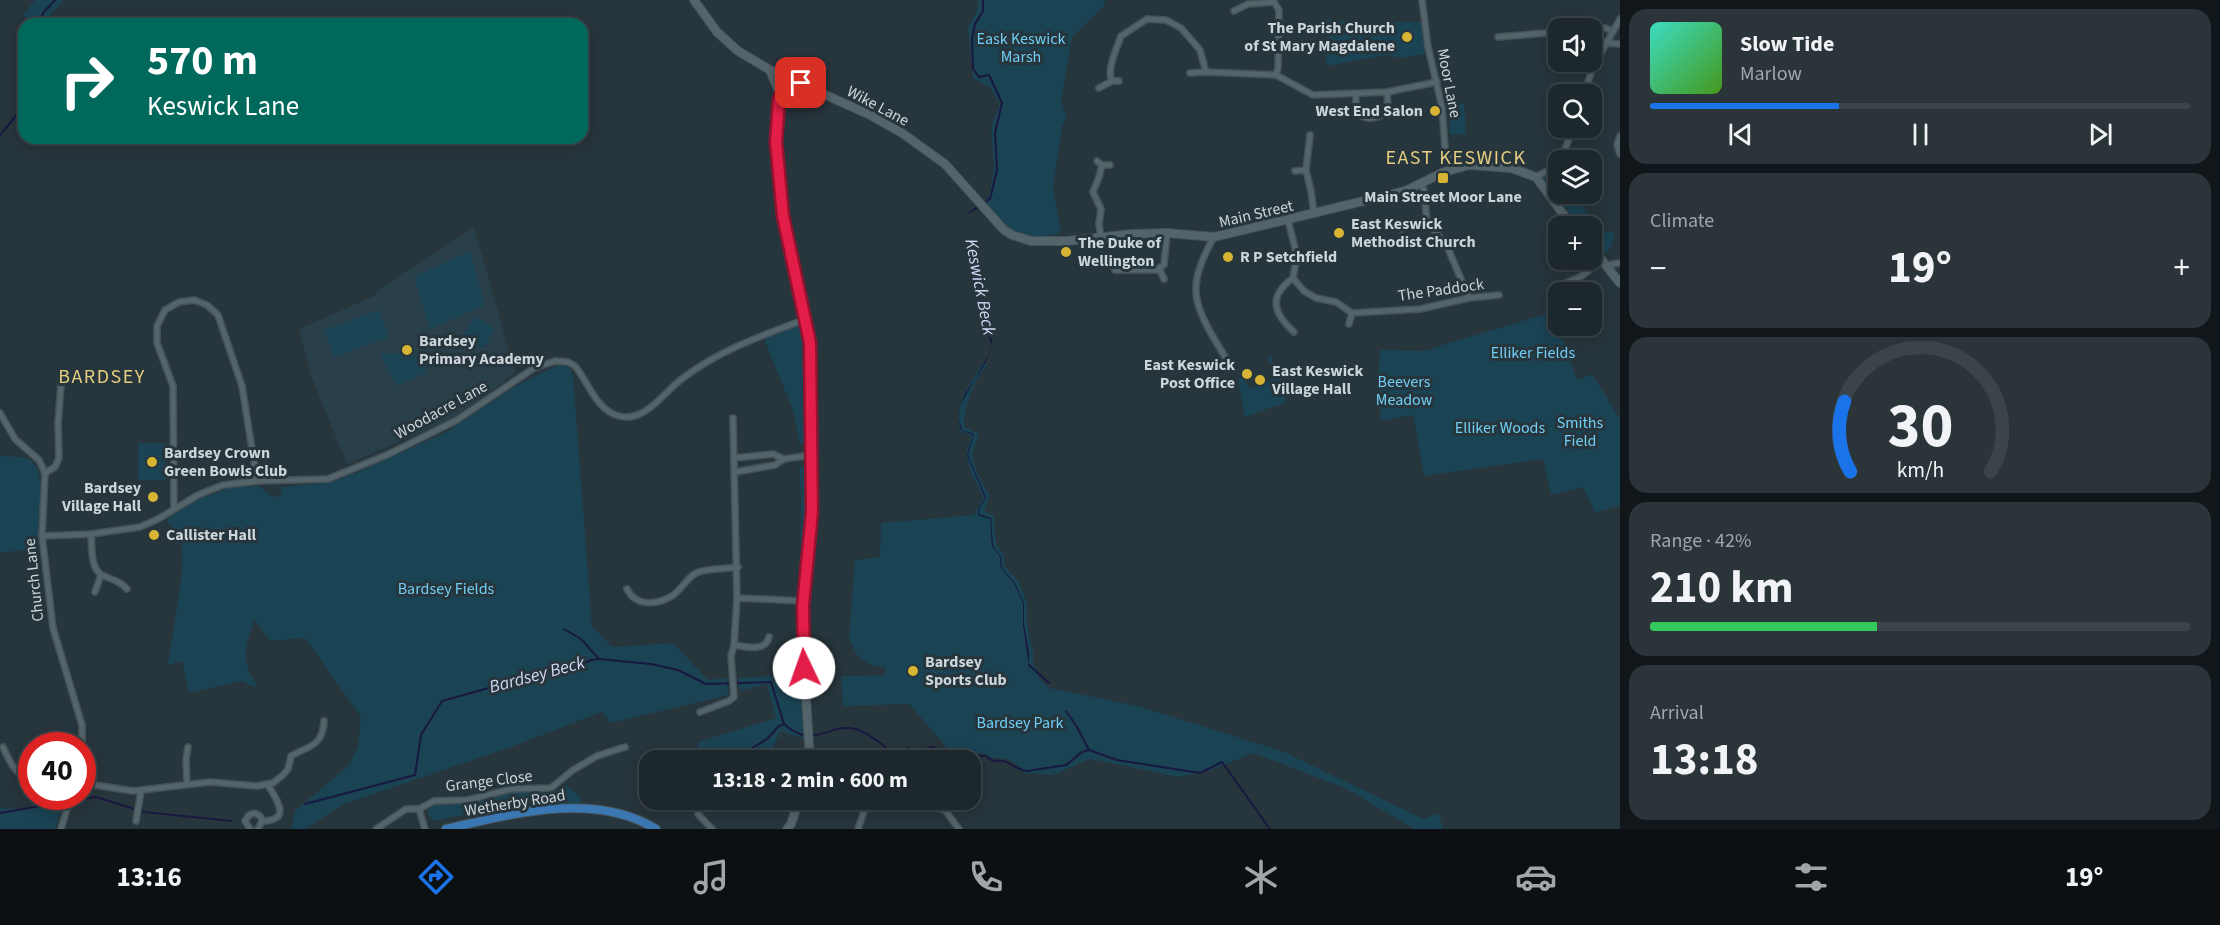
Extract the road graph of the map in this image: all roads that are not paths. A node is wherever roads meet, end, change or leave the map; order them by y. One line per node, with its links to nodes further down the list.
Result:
1 (694, 0): 12 (street, Wike Lane)
2 (1422, 0): 19 (street, Moor Lane)
3 (1248, 2): 4 (street); 15 (street)
4 (1234, 11)
5 (1620, 19): 7 (street)
6 (1602, 28): 7 (street)
7 (1613, 31): 10 (street)
8 (1548, 33): 9 (street)
9 (1498, 37)
10 (1606, 43): 11 (street); 20 (street)
11 (1620, 44)
12 (770, 70): 16 (street, Wike Lane); 23 (street)
13 (1206, 72): 14 (street); 15 (street); 17 (street)
14 (1190, 73)
15 (1276, 75): 24 (street)
16 (790, 78): 23 (street); 35 (street, Wike Lane)
17 (1112, 81): 18 (street); 21 (street)
18 (1119, 81)
19 (1437, 82): 22 (street); 29 (street, Moor Lane)
20 (1587, 84)
21 (1099, 88)
22 (1388, 92): 24 (street); 24 (street)
23 (780, 94): 56 (street)
24 (1356, 95)
25 (1310, 135): 30 (street)
26 (1620, 136): 27 (street)
27 (1620, 154)
28 (1110, 165): 43 (street)
29 (1456, 168): 33 (street, Main Street); 34 (street, Main Street)
30 (1306, 170): 32 (street); 36 (street)
31 (1548, 170): 33 (street)
32 (1295, 171)
33 (1536, 177): 37 (street)
34 (1421, 184): 36 (street, Main Street); 39 (street)
35 (982, 205): 43 (street, Main Street)
36 (1314, 214): 38 (street, Main Street)
37 (1565, 216)
38 (1288, 220): 42 (street, Main Street); 49 (street)
39 (1427, 222): 40 (street); 54 (street)
40 (1401, 229)
41 (1167, 234): 42 (street, Main Street); 43 (street, Main Street); 47 (street)
42 (1214, 237): 59 (street)
43 (1101, 238)
44 (1602, 260): 45 (street)
45 (1604, 262): 46 (street); 51 (street); 52 (street)
46 (1620, 263)
47 (1159, 268): 48 (street); 50 (street)
48 (1115, 270)
49 (1293, 278): 55 (street, The Paddock); 58 (street)
50 (1164, 279)
51 (1568, 282)
52 (1620, 283)
53 (1499, 295): 54 (street, The Paddock)
54 (1469, 298): 55 (street, The Paddock)
55 (1352, 313): 57 (street)
56 (806, 319): 63 (street); 68 (street, Woodacre Lane)
57 (1349, 324)
58 (1294, 332)
59 (1227, 360)
60 (62, 373): 67 (street)
61 (0, 413): 67 (street)
62 (733, 418): 64 (street)
63 (810, 455): 65 (street); 78 (street)
64 (734, 458): 65 (street); 66 (street)
65 (784, 459): 66 (street)
66 (735, 472): 72 (street)
67 (45, 473): 71 (street, Church Lane)
68 (257, 481): 69 (street, Woodacre Lane); 69 (street)
69 (174, 508): 70 (street, Woodacre Lane)
70 (91, 534): 71 (street, Woodacre Lane); 73 (street)
71 (42, 536): 83 (street, Church Lane)
72 (738, 567): 75 (street); 77 (street)
73 (101, 575): 74 (street); 76 (street)
74 (127, 589)
75 (627, 589)
76 (95, 592)
77 (737, 598): 78 (street); 80 (street)
78 (804, 601): 87 (street)
79 (769, 637): 80 (street)
80 (734, 645): 81 (street)
81 (700, 712)
82 (324, 721): 90 (street)
83 (82, 732)
84 (3, 747): 88 (street)
85 (188, 747): 89 (street)
86 (625, 747): 93 (street, Grange Close)
87 (810, 750)
88 (18, 773)
89 (187, 783): 90 (street); 92 (street)
90 (268, 784): 100 (street)
91 (96, 785): 92 (street)
92 (141, 790): 99 (street)
93 (419, 808): 104 (street, Grange Close); 105 (street)
94 (67, 810): 101 (street)
95 (796, 810): 109 (street)
96 (865, 810): 110 (street)
97 (945, 810): 111 (street)
98 (698, 814): 108 (street)
99 (136, 821)
100 (262, 821): 102 (street); 103 (street)
101 (61, 829)
102 (249, 829)
103 (258, 829)
104 (376, 829)
105 (425, 829)
106 (447, 829): 107 (main road, Wetherby Road)
107 (656, 829)
108 (712, 829)
109 (787, 829)
110 (858, 829)
111 (959, 829)

